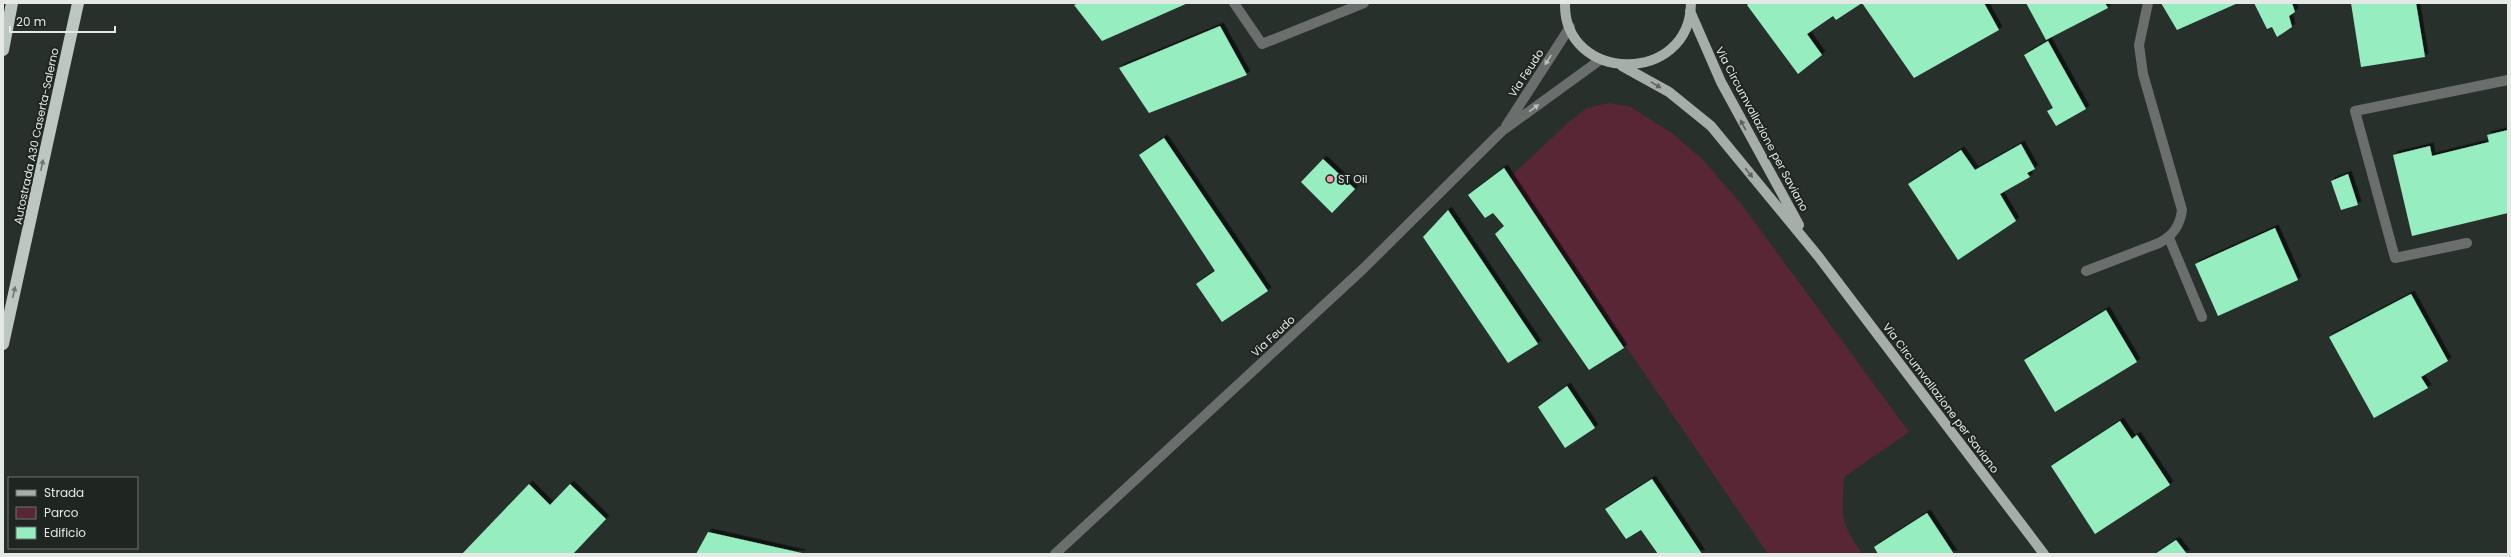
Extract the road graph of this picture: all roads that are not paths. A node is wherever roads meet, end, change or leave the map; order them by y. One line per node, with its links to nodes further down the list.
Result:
1 (12, 3): 9 (highway)
2 (78, 3): 19 (highway, Autostrada A30 Caserta-Salerno, one-way to 2)
3 (1234, 3): 4 (street)
4 (1364, 3)
5 (1565, 3): 8 (main road)
6 (2148, 3): 14 (street)
7 (1690, 7): 11 (main road); 16 (main road, Via Circumvallazione per Saviano, one-way to 7)
8 (1570, 27): 10 (main road); 13 (street, Via Feudo, one-way to 13)
9 (3, 50)
10 (1600, 60): 11 (main road); 13 (street, Via Feudo, one-way to 10)
11 (1622, 66): 16 (main road, Via Circumvallazione per Saviano, one-way to 16)
12 (2508, 80): 15 (street)
13 (1502, 131): 20 (street, Via Feudo)
14 (2169, 238): 17 (street); 18 (street)
15 (2467, 243)
16 (1818, 256): 21 (main road, Via Circumvallazione per Saviano)
17 (2086, 271)
18 (2202, 317)
19 (3, 344)
20 (1055, 554)
21 (2044, 554)

